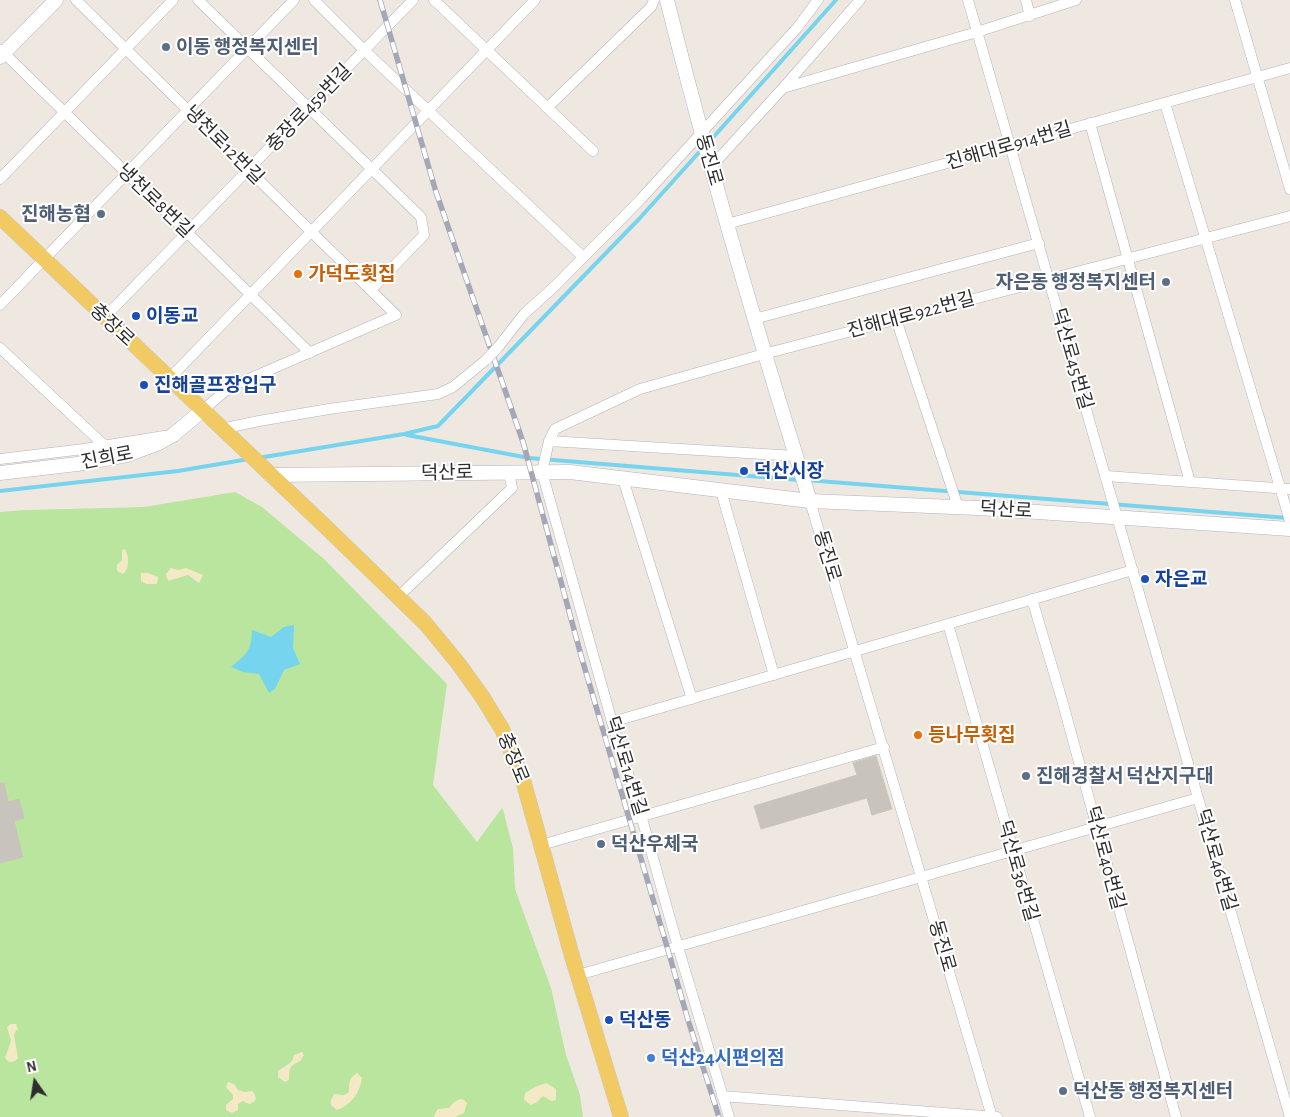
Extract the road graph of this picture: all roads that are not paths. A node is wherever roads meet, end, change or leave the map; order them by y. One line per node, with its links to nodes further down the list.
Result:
1 (56, 0): 24 (street)
2 (76, 0): 21 (street, 냉천로12번길)
3 (173, 0): 21 (street)
4 (198, 0): 20 (street)
5 (294, 0): 20 (street)
6 (314, 0): 23 (street)
7 (413, 0): 23 (street, 충장로459번길)
8 (434, 0): 22 (street)
9 (534, 0): 22 (street)
10 (654, 0): 30 (street)
11 (667, 0): 35 (street, 동진로)
12 (818, 0): 35 (street)
13 (860, 0): 27 (street)
14 (968, 0): 19 (street, 덕산로45번길)
15 (1026, 0): 18 (street)
16 (1076, 0): 18 (street)
17 (1236, 0): 26 (street)
18 (1030, 16): 19 (street)
19 (977, 32): 27 (street); 36 (street, 덕산로45번길)
20 (247, 48): 29 (street); 31 (street)
21 (126, 49): 31 (street, 냉천로12번길); 33 (street)
22 (485, 50): 30 (street); 32 (street)
23 (365, 51): 29 (street, 충장로459번길); 32 (street)
24 (1, 53): 33 (street, 냉천로8번길)
25 (1290, 68): 26 (street, 진해대로914번길)
26 (1258, 77): 28 (street, 진해대로914번길); 43 (street)
27 (783, 88): 38 (street)
28 (1165, 103): 34 (street, 진해대로914번길); 49 (street)
29 (309, 108): 39 (street); 40 (street, 충장로459번길)
30 (547, 108): 37 (street)
31 (188, 110): 40 (street, 냉천로12번길); 41 (street)
32 (428, 110): 39 (street); 51 (street)
33 (65, 112): 41 (street, 냉천로8번길); 42 (street)
34 (1090, 123): 36 (street, 진해대로914번길); 52 (street)
35 (701, 132): 38 (street, 동진로); 66 (street, bridge)
36 (1010, 146): 46 (street, 진해대로914번길); 50 (street, 덕산로45번길)
37 (593, 151)
38 (711, 166): 46 (street, 동진로)
39 (371, 169): 48 (street); 55 (street)
40 (248, 170): 47 (street, 충장로459번길); 48 (street, 냉천로12번길)
41 (127, 174): 47 (street, 냉천로8번길); 53 (street)
42 (0, 179)
43 (1290, 189)
44 (1290, 216): 49 (street, 진해대로922번길)
45 (0, 217): 53 (main road, 충장로)
46 (727, 224): 59 (street, 동진로)
47 (187, 232): 56 (street, 냉천로8번길); 58 (street, 충장로459번길)
48 (311, 232): 55 (street, 냉천로12번길); 56 (street)
49 (1205, 238): 52 (street, 진해대로922번길); 79 (street)
50 (1038, 243): 54 (street, 덕산로45번길); 59 (street)
51 (578, 253)
52 (1128, 258): 54 (street, 진해대로922번길); 78 (street)
53 (44, 260): 57 (street); 58 (main road, 충장로)
54 (1049, 279): 60 (street, 진해대로922번길); 76 (street, 덕산로45번길)
55 (371, 290): 62 (street, 냉천로12번길)
56 (250, 294): 62 (street, 냉천로8번길); 64 (street)
57 (0, 305)
58 (104, 318): 64 (main road, 충장로)
59 (754, 318): 63 (street, 동진로)
60 (896, 319): 63 (street, 진해대로922번길); 82 (street)
61 (0, 348): 69 (street)
62 (310, 353): 65 (street)
63 (766, 360): 68 (street, 진해대로922번길); 70 (street, 동진로)
64 (169, 379): 65 (main road, 충장로)
65 (202, 411): 66 (main road, 충장로); 67 (street, 진희로)
66 (223, 431): 75 (main road, 충장로)
67 (173, 435): 69 (street); 73 (street, 진희로)
68 (550, 441): 70 (street); 72 (street)
69 (105, 446): 71 (street)
70 (796, 456): 81 (street, 동진로)
71 (0, 459)
72 (542, 472): 74 (street, 덕산로); 77 (street, 덕산로); 93 (street, 덕산로14번길)
73 (0, 473)
74 (509, 473): 75 (street, 덕산로); 87 (street)
75 (270, 475): 87 (main road, 충장로)
76 (1106, 476): 78 (street); 83 (street, 덕산로45번길)
77 (623, 479): 80 (street, 덕산로); 92 (street)
78 (1190, 482): 79 (street)
79 (1285, 489): 84 (street)
80 (721, 491): 81 (street, 덕산로); 91 (street)
81 (810, 501): 82 (street, 덕산로); 90 (street, 동진로)
82 (958, 507): 83 (street, 덕산로)
83 (1118, 516): 85 (street, 덕산로); 86 (street, 덕산로46번길)
84 (1290, 521)
85 (1290, 529)
86 (1133, 570): 88 (street); 95 (street, 덕산로46번길)
87 (398, 598): 98 (main road, 충장로)
88 (1032, 599): 89 (street); 97 (street, 덕산로40번길)
89 (948, 624): 90 (street); 99 (street, 덕산로36번길)
90 (855, 651): 91 (street); 94 (street, 동진로)
91 (774, 675): 92 (street)
92 (692, 699): 93 (street)
93 (612, 722): 96 (street, 덕산로14번길)
94 (884, 747): 96 (street); 100 (street, 동진로)
95 (1198, 798): 97 (street); 110 (street, 덕산로46번길)
96 (641, 815): 98 (street); 101 (street, 덕산로14번길)
97 (1097, 827): 99 (street); 109 (street, 덕산로40번길)
98 (541, 845): 102 (main road, 충장로)
99 (1013, 851): 100 (street); 108 (street, 덕산로36번길)
100 (922, 877): 101 (street); 106 (street, 동진로)
101 (678, 947): 102 (street); 103 (street, 덕산로14번길)
102 (578, 975): 104 (main road, 충장로)
103 (722, 1096): 105 (street, 덕산로14번길); 106 (street)
104 (621, 1117)
105 (729, 1117)
106 (992, 1117): 107 (street)
107 (998, 1117)
108 (1090, 1117)
109 (1176, 1117)
110 (1290, 1117)

